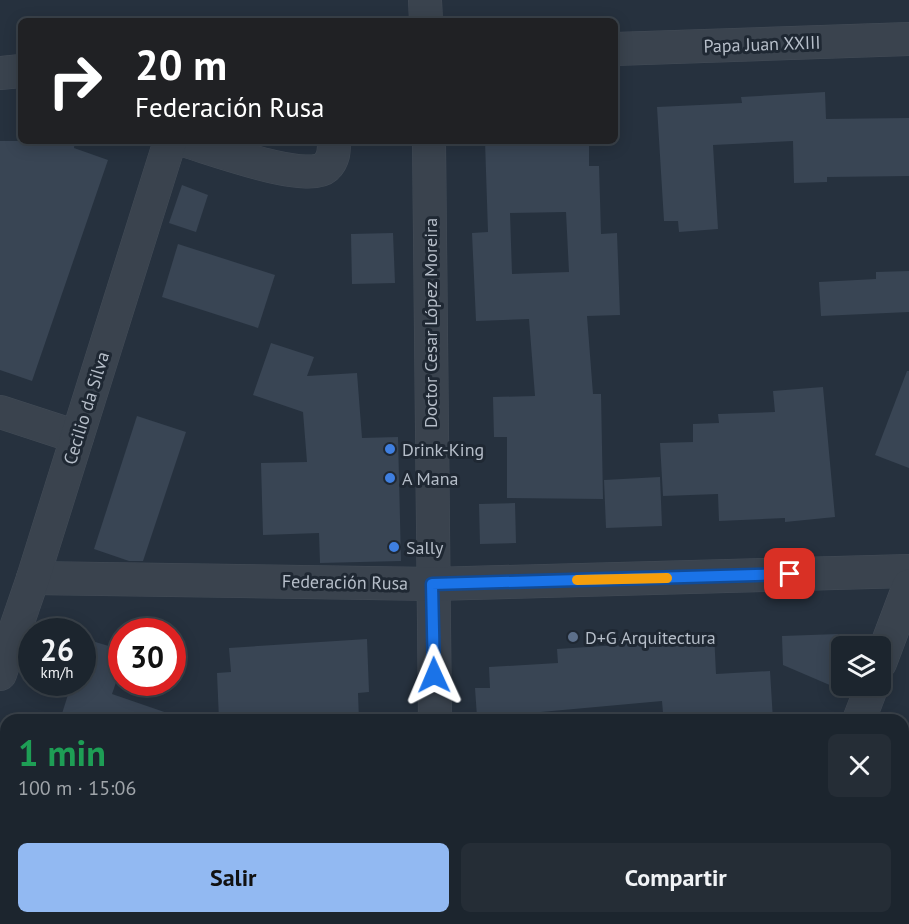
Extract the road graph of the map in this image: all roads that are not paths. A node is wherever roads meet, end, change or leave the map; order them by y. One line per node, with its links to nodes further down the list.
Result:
1 (425, 0): 2 (street)
2 (426, 18)
3 (909, 39): 4 (street, Papa Juan XXIII)
4 (618, 49)
5 (18, 71): 6 (street)
6 (0, 73)
7 (169, 144): 13 (street, Cecilio da Silva)
8 (207, 144): 11 (street)
9 (334, 144): 11 (street)
10 (429, 144): 16 (street, Doctor Cesar López Moreira)
11 (262, 152)
12 (0, 412): 13 (street)
13 (76, 437): 15 (street, Cecilio da Silva)
14 (909, 571): 16 (street, Federación Rusa)
15 (33, 578): 16 (street, Federación Rusa); 19 (street, Cecilio da Silva)
16 (432, 584): 21 (street, Doctor Cesar López Moreira)
17 (909, 586): 18 (street)
18 (890, 636)
19 (0, 674)
20 (868, 696): 22 (street)
21 (435, 714)
22 (861, 714)

